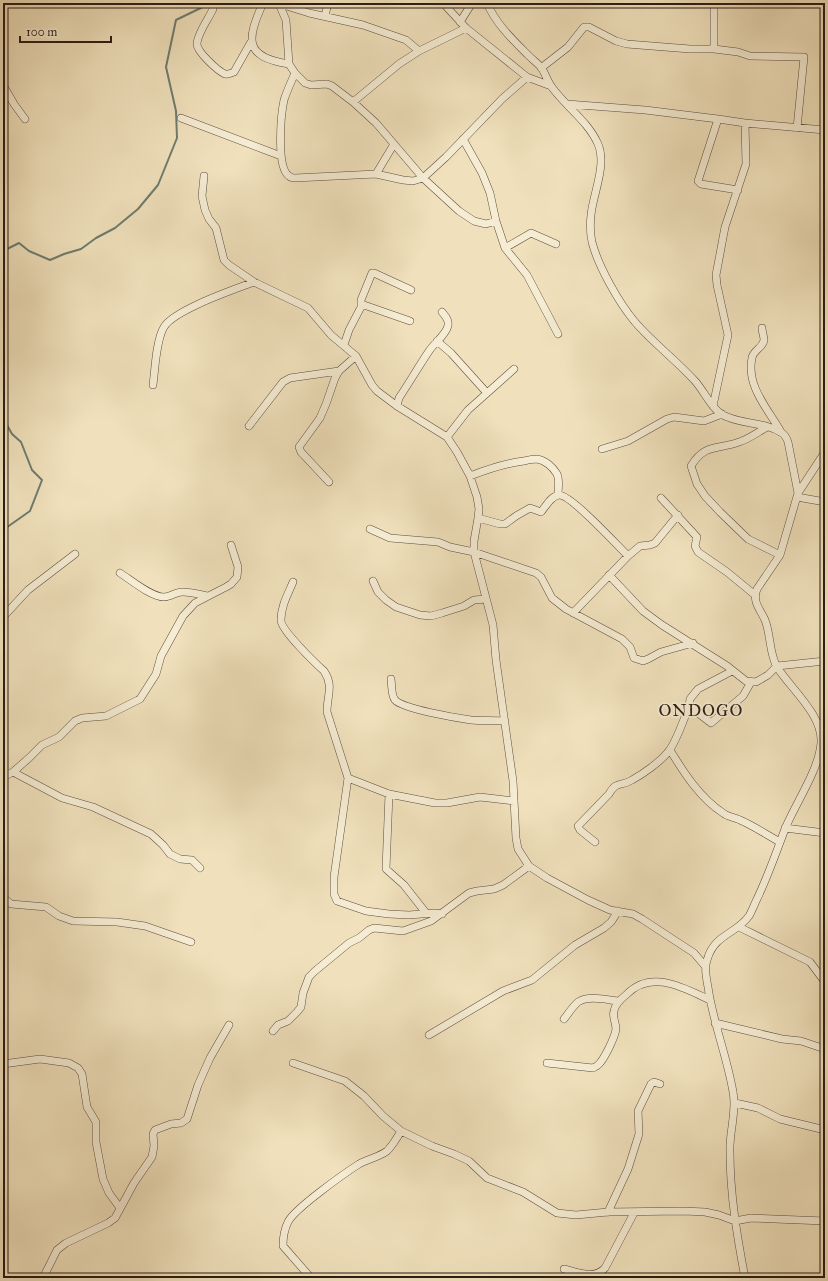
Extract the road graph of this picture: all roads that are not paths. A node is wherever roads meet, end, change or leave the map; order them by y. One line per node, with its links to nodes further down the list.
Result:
1 (263, 3): 12 (street)
2 (278, 3): 9 (street); 15 (street)
3 (328, 3): 9 (street)
4 (443, 3): 10 (street)
5 (472, 3): 10 (street)
6 (487, 3): 16 (street)
7 (714, 3): 13 (street)
8 (213, 9): 12 (street)
9 (325, 16): 14 (street)
10 (460, 22): 11 (street)
11 (466, 28): 14 (street); 18 (street)
12 (251, 42): 15 (street)
13 (714, 49): 16 (street); 27 (street)
14 (419, 51): 21 (street)
15 (289, 64): 17 (street)
16 (541, 68): 20 (street)
17 (295, 73): 21 (street); 31 (street)
18 (527, 77): 20 (street); 29 (street)
19 (3, 84): 24 (street)
20 (551, 86): 22 (street)
21 (353, 102): 30 (street)
22 (567, 104): 25 (street); 54 (street)
23 (181, 118): 31 (street)
24 (25, 119)
25 (718, 119): 26 (street); 35 (street)
26 (745, 123): 27 (street); 35 (street)
27 (797, 128): 28 (street)
28 (825, 130)
29 (463, 139): 34 (street); 36 (street)
30 (394, 144): 32 (street); 34 (street)
31 (281, 156): 32 (street)
32 (376, 174): 34 (street)
33 (204, 176): 39 (street)
34 (423, 178): 36 (street)
35 (738, 190): 54 (street)
36 (496, 221): 38 (street)
37 (556, 244): 38 (street)
38 (506, 248): 45 (street)
39 (254, 282): 47 (street); 51 (street)
40 (411, 290): 41 (street)
41 (361, 307): 43 (street); 47 (street)
42 (442, 312): 46 (street)
43 (410, 321)
44 (762, 328): 58 (street)
45 (558, 334)
46 (437, 341): 52 (street); 53 (street)
47 (344, 345): 48 (street)
48 (356, 356): 50 (street); 53 (street)
49 (514, 369): 52 (street)
50 (339, 371): 56 (street); 63 (street)
51 (153, 385)
52 (487, 393): 59 (street)
53 (397, 406): 59 (street)
54 (713, 406): 55 (street)
55 (722, 414): 57 (street); 60 (street)
56 (249, 426)
57 (767, 427): 58 (street); 74 (street)
58 (781, 432): 65 (street)
59 (447, 437): 62 (street)
60 (602, 449)
61 (825, 452): 65 (street)
62 (470, 476): 64 (street); 69 (street)
63 (328, 482)
64 (558, 495): 69 (street); 75 (street)
65 (798, 495): 67 (street); 74 (street)
66 (661, 498): 68 (street)
67 (825, 502)
68 (678, 515): 75 (street); 80 (street)
69 (478, 518): 72 (street)
70 (370, 529): 72 (street)
71 (231, 545): 81 (street)
72 (474, 552): 82 (street); 83 (street)
73 (75, 554): 84 (street)
74 (780, 555): 80 (street)
75 (628, 556): 77 (street)
76 (120, 573): 81 (street)
77 (609, 574): 83 (street); 85 (street)
78 (373, 581): 82 (street)
79 (293, 582): 96 (street)
80 (755, 595): 87 (street)
81 (207, 596): 94 (street)
82 (486, 599): 92 (street)
83 (573, 613): 85 (street)
84 (3, 617)
85 (693, 643): 88 (street)
86 (825, 661): 87 (street)
87 (777, 666): 90 (street); 99 (street)
88 (732, 671): 90 (street); 91 (street)
89 (391, 679): 92 (street)
90 (751, 682): 91 (street)
91 (689, 706): 93 (street)
92 (505, 720): 98 (street)
93 (670, 750): 101 (street); 102 (street)
94 (13, 772): 95 (street); 104 (street)
95 (3, 777)
96 (348, 778): 97 (street); 107 (street)
97 (389, 794): 98 (street); 107 (street)
98 (514, 801): 103 (street)
99 (786, 828): 100 (street); 102 (street)
100 (825, 833)
101 (595, 842)
102 (780, 842): 109 (street)
103 (529, 866): 106 (street); 108 (street)
104 (200, 868)
105 (3, 896): 110 (street)
106 (618, 911): 111 (street); 119 (street)
107 (426, 913): 108 (street)
108 (442, 914): 118 (street)
109 (739, 927): 111 (street); 112 (street)
110 (191, 942)
111 (705, 966): 113 (street)
112 (825, 982)
113 (710, 1000): 114 (street); 116 (street)
114 (619, 1002): 115 (street); 122 (street)
115 (564, 1019)
116 (715, 1023): 120 (street); 125 (street)
117 (229, 1025): 128 (street)
118 (273, 1032)
119 (429, 1035)
120 (825, 1049)
121 (293, 1063): 127 (street)
122 (547, 1063)
123 (3, 1064): 128 (street)
124 (660, 1084): 129 (street)
125 (735, 1103): 126 (street); 131 (street)
126 (825, 1130)
127 (401, 1131): 129 (street); 135 (street)
128 (120, 1208): 134 (street)
129 (608, 1212): 130 (street)
130 (634, 1213): 131 (street); 133 (street)
131 (735, 1221): 132 (street); 136 (street)
132 (825, 1221)
133 (564, 1270)
134 (43, 1278)
135 (311, 1278)
136 (745, 1278)

